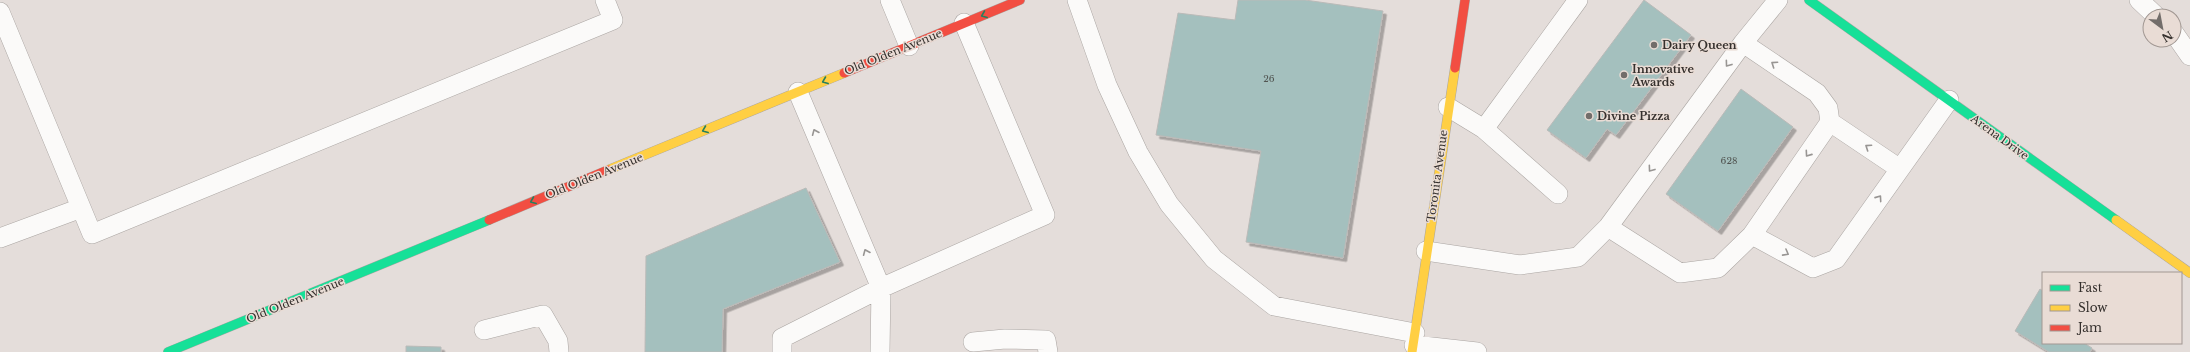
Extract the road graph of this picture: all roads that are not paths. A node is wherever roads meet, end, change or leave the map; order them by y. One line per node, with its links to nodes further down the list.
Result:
1 (605, 0): 24 (lane)
2 (890, 0): 15 (lane)
3 (1020, 0): 12 (street, Old Olden Avenue, one-way to 12)
4 (1077, 0): 33 (lane)
5 (1465, 0): 19 (street, Toronita Avenue)
6 (1578, 0): 21 (lane)
7 (1778, 0): 13 (lane)
8 (1809, 0): 18 (street, Arena Drive)
9 (2139, 0): 10 (lane)
10 (2148, 8)
11 (0, 12): 24 (lane)
12 (964, 23): 15 (street, Old Olden Avenue); 30 (lane)
13 (1744, 43): 20 (lane, one-way to 13); 25 (lane, one-way to 25)
14 (2182, 44): 16 (lane)
15 (909, 46): 17 (street, Old Olden Avenue, one-way to 17)
16 (2190, 56)
17 (798, 92): 30 (lane, one-way to 17); 34 (street, Old Olden Avenue, one-way to 34)
18 (1949, 100): 22 (lane); 29 (street, Arena Drive)
19 (1448, 107): 21 (lane); 28 (street, Toronita Avenue)
20 (1830, 122): 22 (lane, one-way to 20); 26 (lane, one-way to 26)
21 (1484, 129): 23 (lane)
22 (1900, 169): 26 (lane, one-way to 22)
23 (1558, 194)
24 (82, 208): 27 (lane)
25 (1608, 227): 26 (lane); 28 (lane)
26 (1752, 235)
27 (0, 238)
28 (1426, 251): 33 (street, Toronita Avenue)
29 (2190, 273)
30 (881, 288): 36 (lane); 37 (lane)
31 (484, 330): 35 (lane)
32 (973, 342): 38 (lane)
33 (1414, 343): 39 (lane)
34 (168, 352)
35 (559, 352)
36 (782, 352)
37 (880, 352)
38 (1048, 352)
39 (1477, 352)

